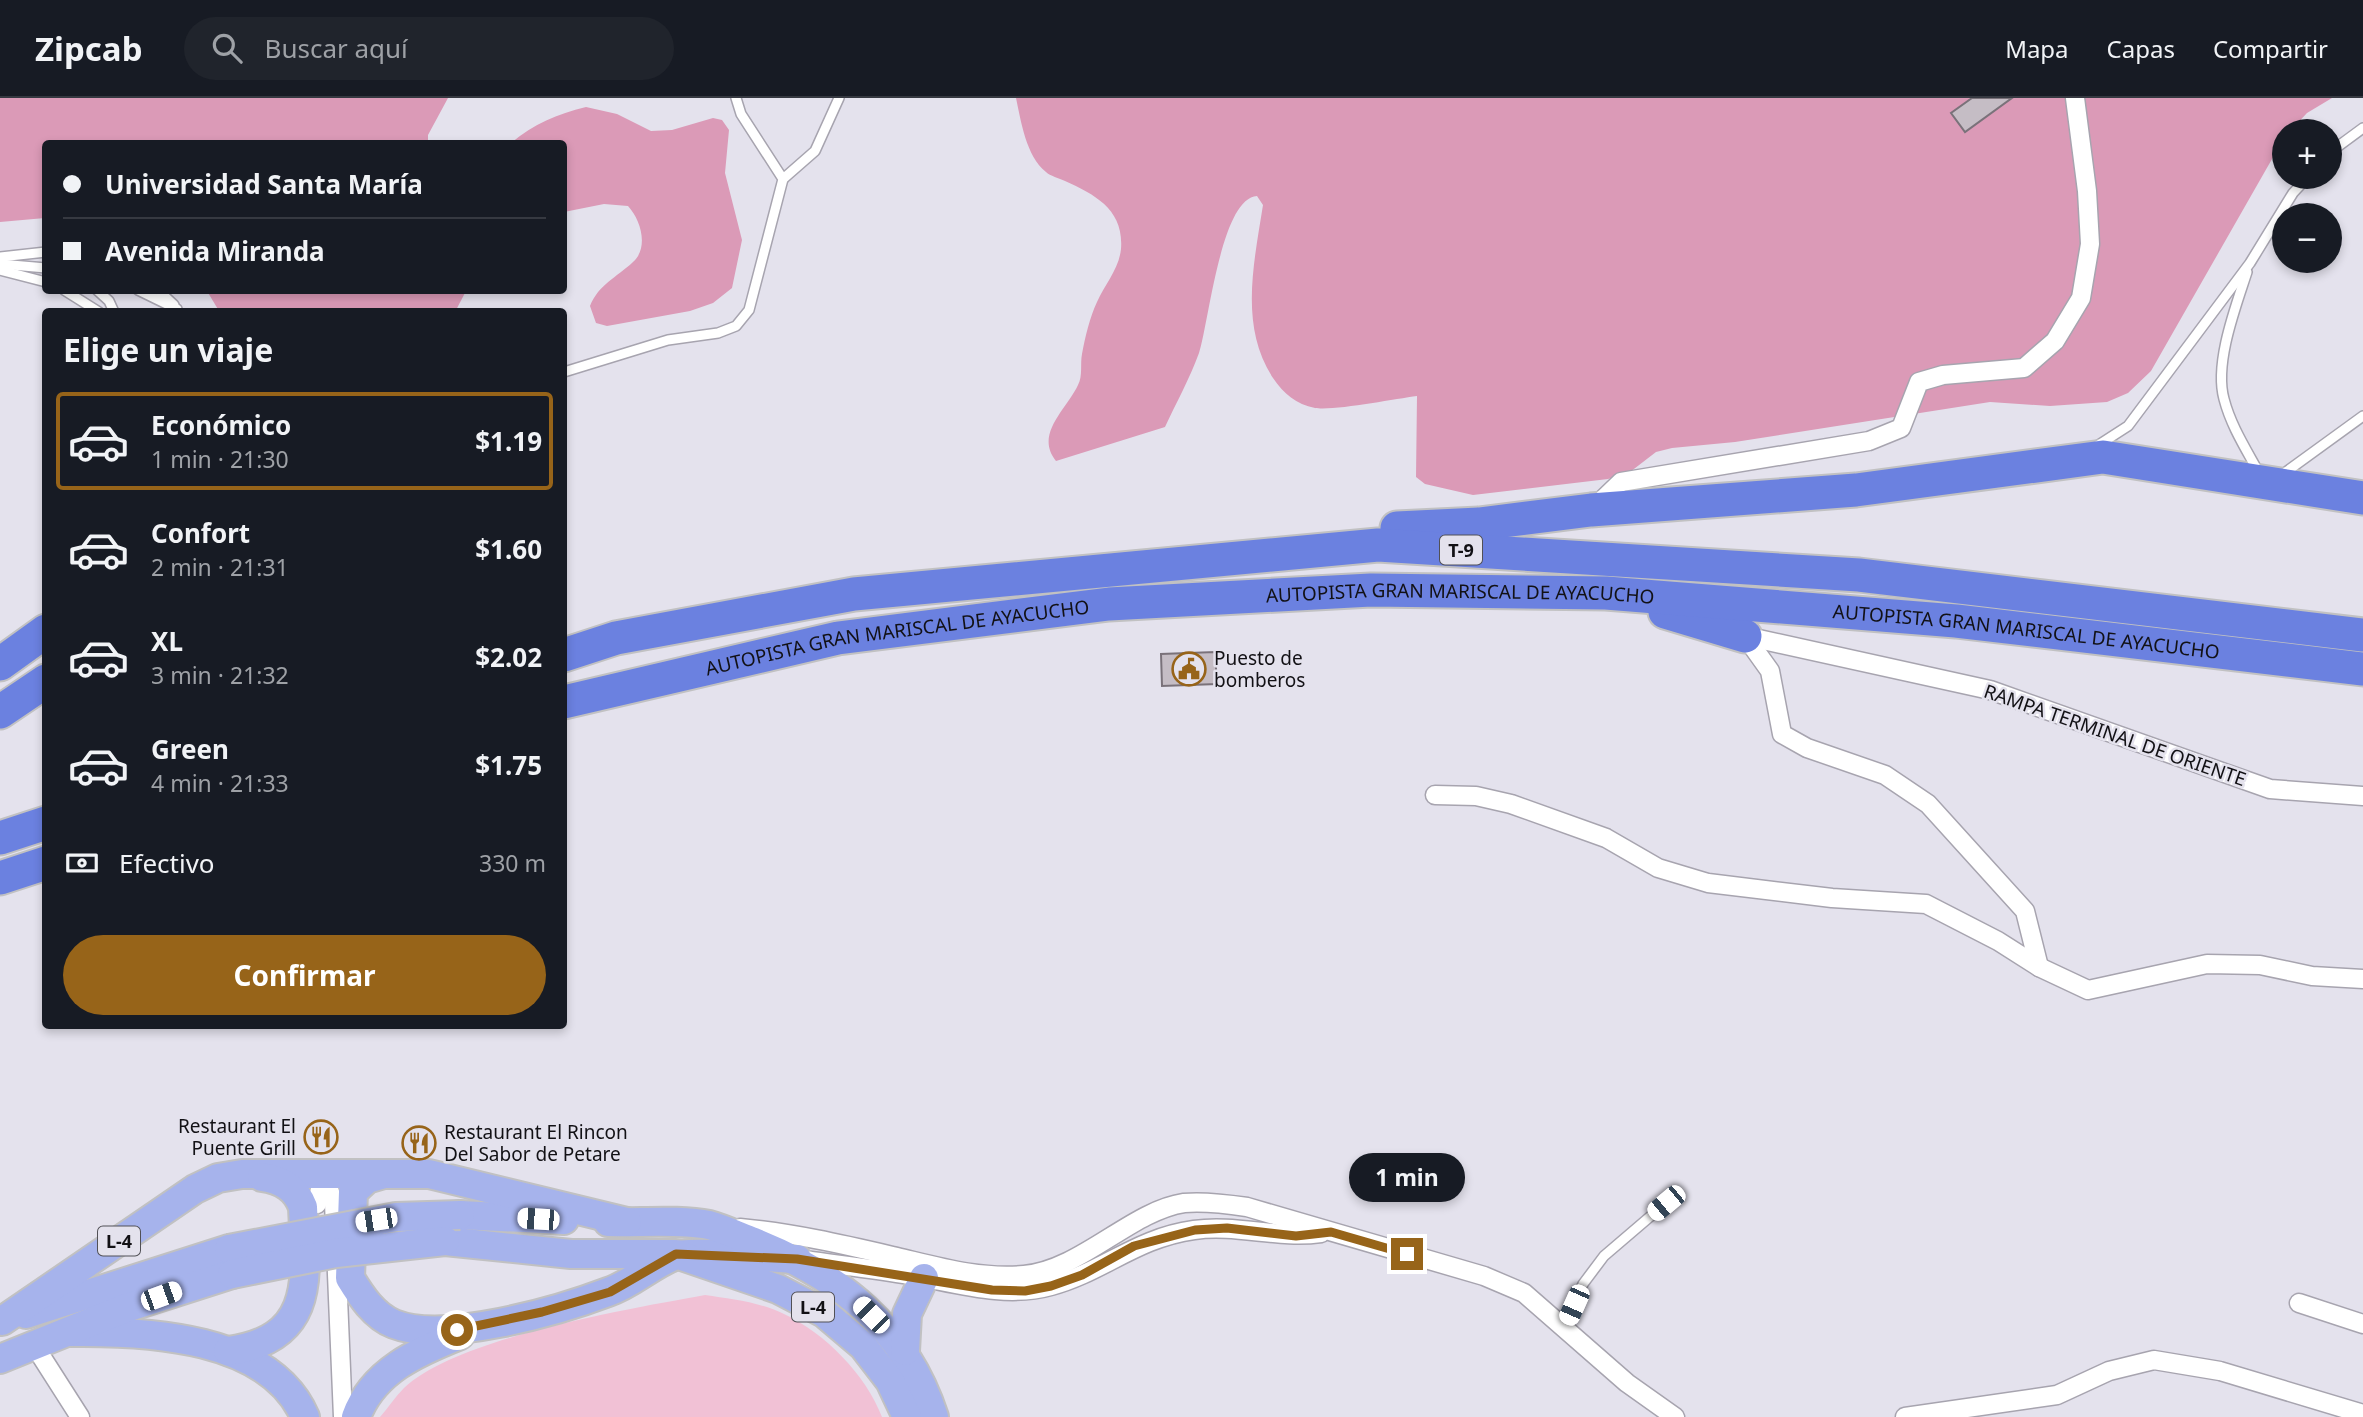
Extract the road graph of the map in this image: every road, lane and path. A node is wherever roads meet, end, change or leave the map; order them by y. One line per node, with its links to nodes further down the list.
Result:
1 (736, 98): 6 (lane)
2 (839, 98): 6 (lane)
3 (2075, 98): 28 (street)
4 (2363, 128): 5 (lane)
5 (2342, 143)
6 (783, 179): 23 (lane)
7 (2297, 189): 11 (lane)
8 (42, 252): 9 (lane)
9 (0, 257)
10 (0, 264): 12 (lane)
11 (2250, 264): 25 (lane); 26 (lane)
12 (42, 268)
13 (0, 270): 14 (lane)
14 (42, 281)
15 (70, 294): 19 (lane)
16 (101, 294): 20 (lane)
17 (146, 294): 21 (lane)
18 (162, 294): 22 (lane)
19 (93, 308)
20 (112, 308)
21 (174, 308)
22 (176, 308)
23 (567, 371)
24 (2363, 416): 26 (lane)
25 (2056, 464): 26 (highway); 28 (highway)
26 (2267, 481): 27 (highway)
27 (2363, 498)
28 (1591, 510): 29 (highway)
29 (1240, 558): 32 (highway, AUTOPISTA GRAN MARISCAL DE AYACUCHO / T-9); 34 (highway, AUTOPISTA GRAN MARISCAL DE AYACUCHO / T-9)
30 (1606, 593): 33 (highway); 36 (highway, AUTOPISTA GRAN MARISCAL DE AYACUCHO / T-9); 38 (highway, AUTOPISTA GRAN MARISCAL DE AYACUCHO / T-9)
31 (42, 634): 35 (highway)
32 (2363, 635)
33 (1745, 636): 41 (street, RAMPA TERMINAL DE ORIENTE); 46 (street)
34 (567, 654)
35 (0, 664)
36 (2363, 669)
37 (42, 684): 39 (highway)
38 (567, 701)
39 (0, 712)
40 (1435, 795): 46 (street)
41 (2363, 796)
42 (42, 824): 43 (highway)
43 (0, 838)
44 (42, 864): 45 (highway)
45 (0, 878)
46 (2039, 967): 47 (street)
47 (2363, 979)
48 (390, 1172): 50 (main road, L-4); 53 (main road, L-4); 63 (main road, L-4)
49 (242, 1174): 50 (main road, L-4); 61 (main road, L-4); 67 (main road, L-4)
50 (323, 1174): 52 (street); 73 (street)
51 (1666, 1203): 64 (lane)
52 (317, 1204)
53 (627, 1222): 54 (main road, L-4); 58 (main road, L-4, bridge)
54 (709, 1225): 55 (street); 57 (main road, L-4)
55 (1331, 1232): 59 (street); 64 (street)
56 (676, 1254): 57 (main road); 58 (main road, L-4, bridge); 63 (main road, L-4); 75 (main road, L-4)
57 (797, 1259): 59 (street); 68 (main road, L-4)
58 (231, 1261): 61 (main road, L-4); 65 (main road, L-4)
59 (924, 1278): 68 (main road)
60 (2299, 1303): 62 (street)
61 (1, 1321)
62 (2363, 1324)
63 (482, 1326): 74 (main road, L-4)
64 (1564, 1326): 77 (street)
65 (71, 1332): 66 (main road, L-4); 67 (main road, L-4)
66 (34, 1345): 69 (main road, L-4); 71 (street)
67 (228, 1351): 72 (main road)
68 (905, 1351): 76 (main road, L-4)
69 (0, 1359)
70 (2363, 1413): 78 (street)
71 (80, 1417)
72 (305, 1417)
73 (343, 1417)
74 (356, 1417)
75 (907, 1417)
76 (934, 1417)
77 (1675, 1417)
78 (1905, 1417)

